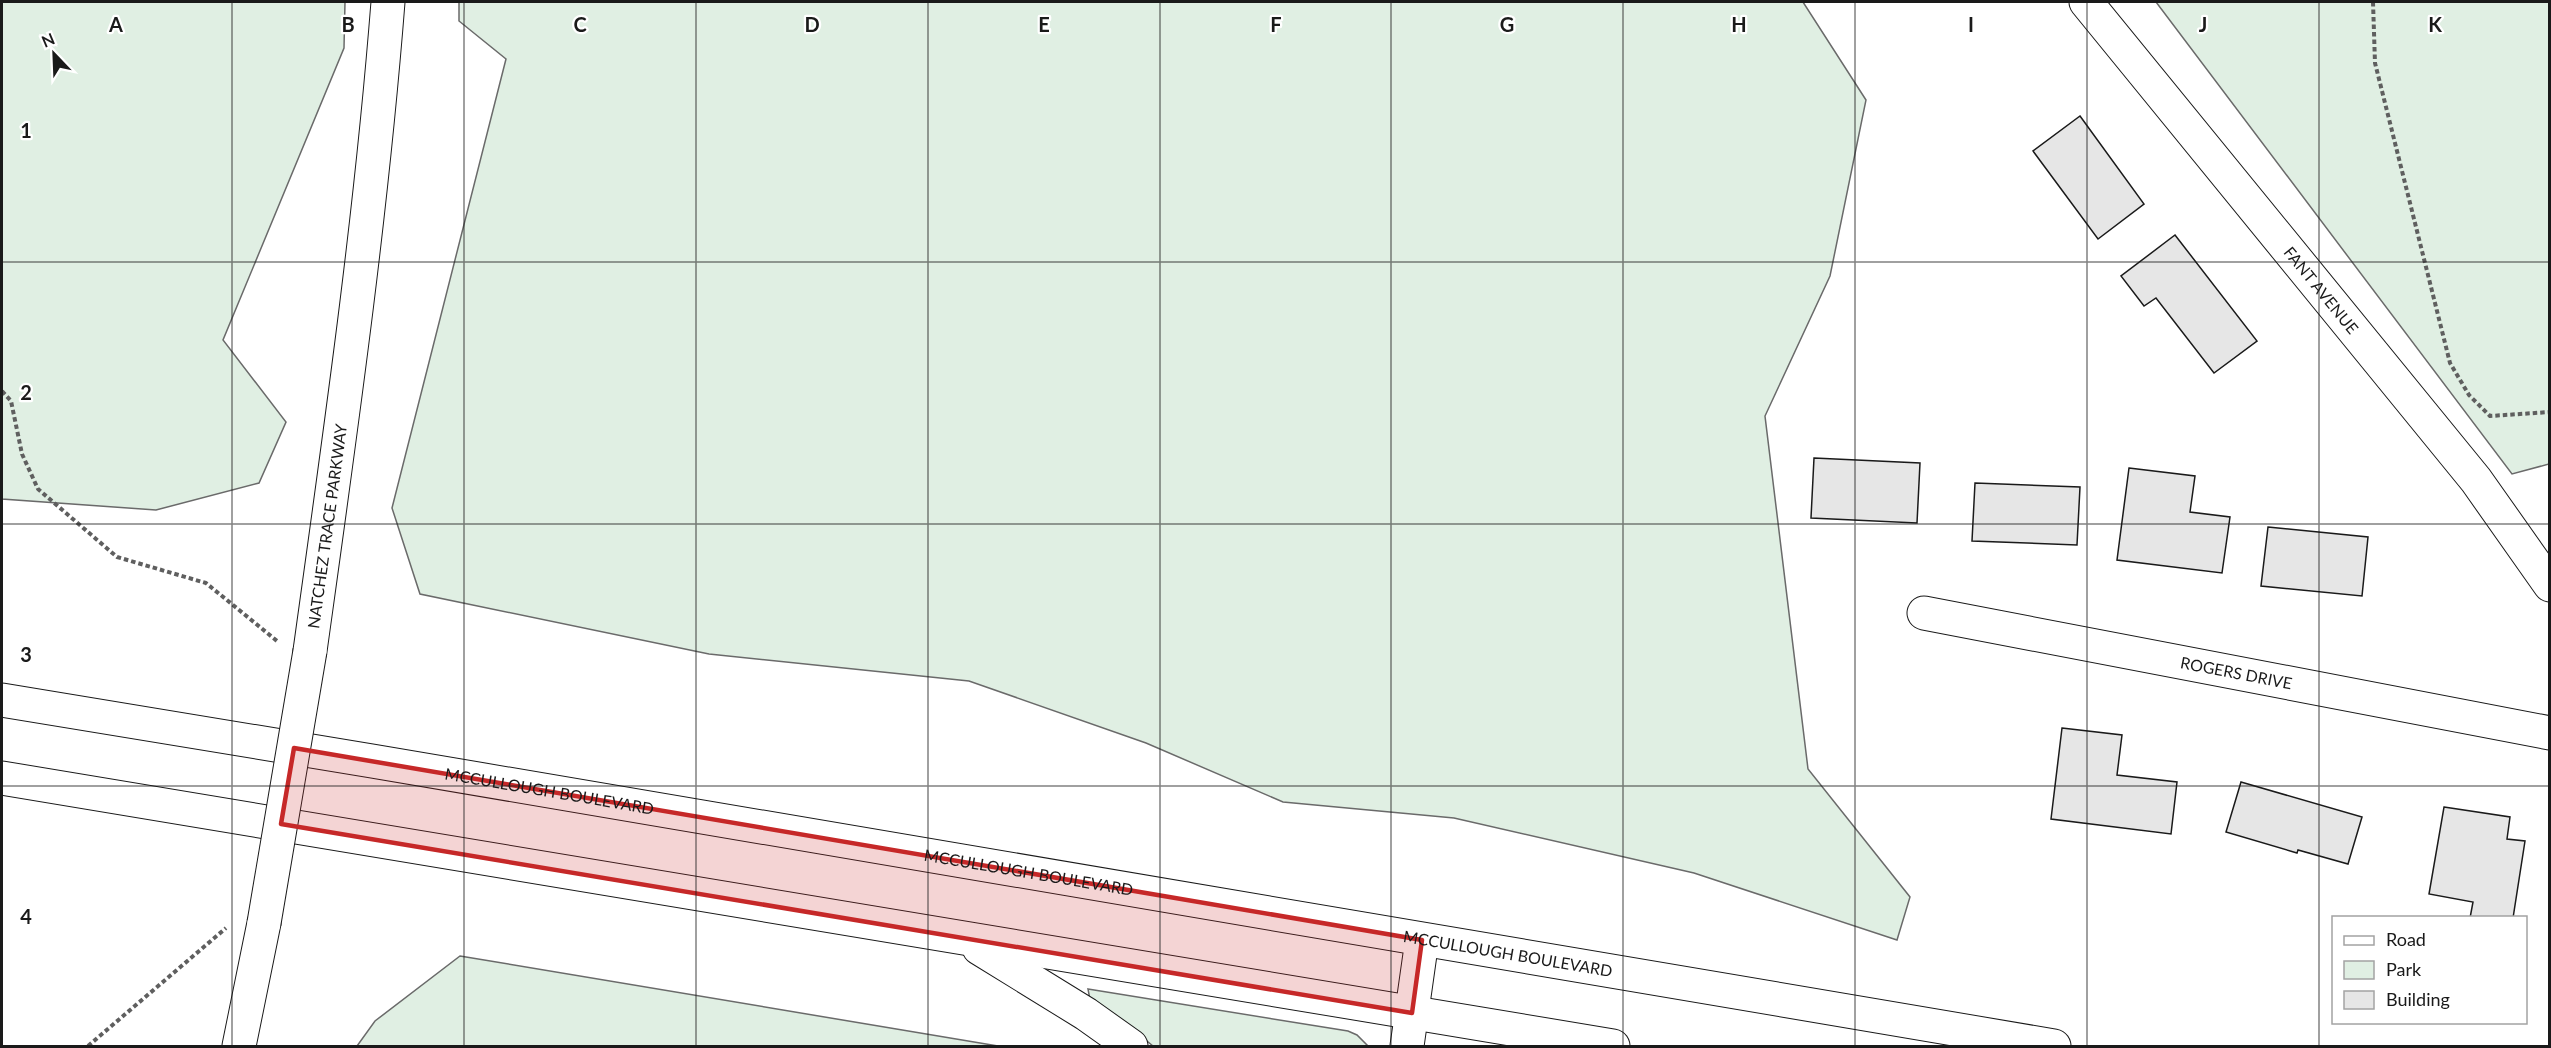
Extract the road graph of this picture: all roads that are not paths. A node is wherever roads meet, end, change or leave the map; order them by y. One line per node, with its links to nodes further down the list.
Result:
1 (388, 2): 11 (main road, NATCHEZ TRACE PARKWAY, bridge)
2 (2086, 2): 3 (main road, FANT AVENUE)
3 (2550, 585)
4 (1924, 613): 6 (main road, ROGERS DRIVE)
5 (2, 700): 9 (main road, MCCULLOUGH BOULEVARD)
6 (2550, 733)
7 (2, 778): 8 (main road)
8 (964, 940): 10 (main road); 12 (main road)
9 (1422, 940): 10 (main road); 15 (main road, MCCULLOUGH BOULEVARD)
10 (1412, 1013): 13 (main road); 14 (main road)
11 (238, 1047)
12 (1131, 1047)
13 (1407, 1047)
14 (1613, 1047)
15 (2054, 1047)

